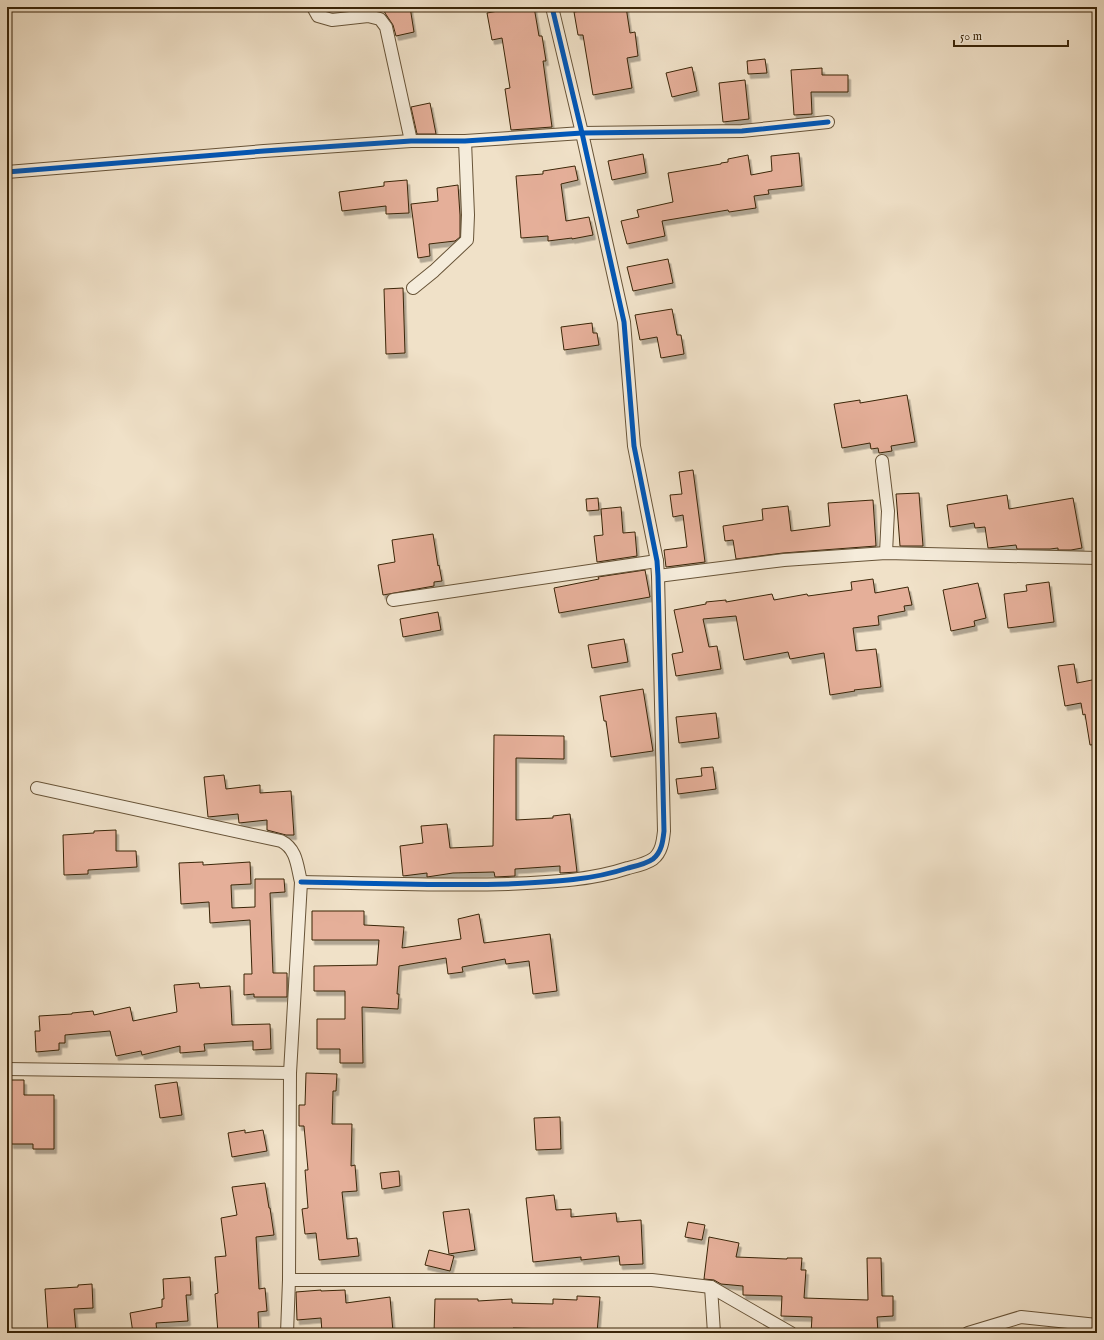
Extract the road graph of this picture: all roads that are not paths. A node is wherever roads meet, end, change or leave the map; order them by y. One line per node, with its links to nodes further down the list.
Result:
1 (313, 7): 5 (street)
2 (552, 7): 4 (street)
3 (828, 122): 4 (street)
4 (582, 133): 6 (street); 12 (street)
5 (411, 141): 6 (street); 7 (street)
6 (465, 141): 8 (street)
7 (7, 172)
8 (413, 288)
9 (882, 461): 10 (street)
10 (886, 553): 11 (street); 13 (street)
11 (1097, 558)
12 (657, 561): 13 (street); 14 (street)
13 (658, 576): 16 (street)
14 (393, 600)
15 (37, 788): 16 (street)
16 (301, 882): 18 (street)
17 (7, 1069): 18 (street)
18 (290, 1074): 19 (street)
19 (289, 1280): 20 (street); 22 (street)
20 (711, 1287): 23 (street); 24 (street)
21 (1097, 1325): 25 (street)
22 (287, 1333)
23 (714, 1333)
24 (791, 1333)
25 (968, 1333)

